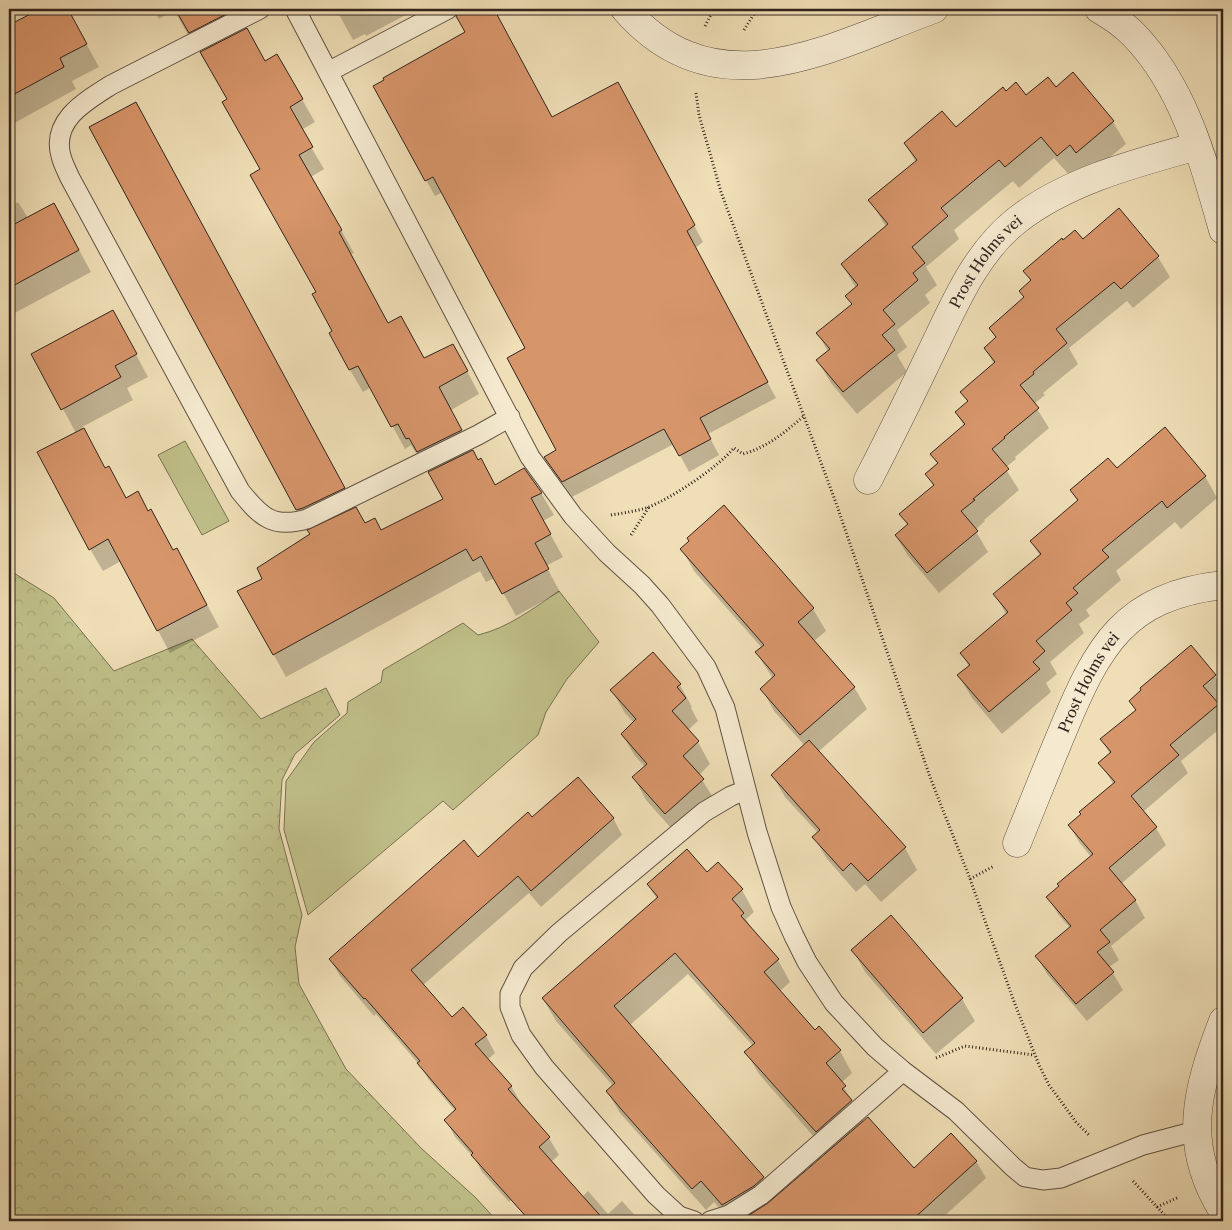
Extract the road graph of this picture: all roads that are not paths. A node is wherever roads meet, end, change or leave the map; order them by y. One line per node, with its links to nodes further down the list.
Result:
1 (260, 9): 10 (lane)
2 (295, 9): 7 (lane)
3 (448, 9): 7 (lane)
4 (625, 9): 5 (street)
5 (934, 9)
6 (1099, 9): 8 (street)
7 (328, 72): 10 (lane)
8 (1197, 146): 9 (street); 11 (street, Prost Holms vei)
9 (1223, 230)
10 (510, 417): 13 (lane)
11 (868, 480)
12 (1223, 585): 14 (street, Prost Holms vei)
13 (746, 790): 16 (lane); 19 (lane)
14 (1017, 843)
15 (1223, 1021): 17 (street)
16 (906, 1073): 17 (lane); 20 (lane)
17 (1196, 1130): 18 (street)
18 (1223, 1211)
19 (694, 1221)
20 (710, 1221)

